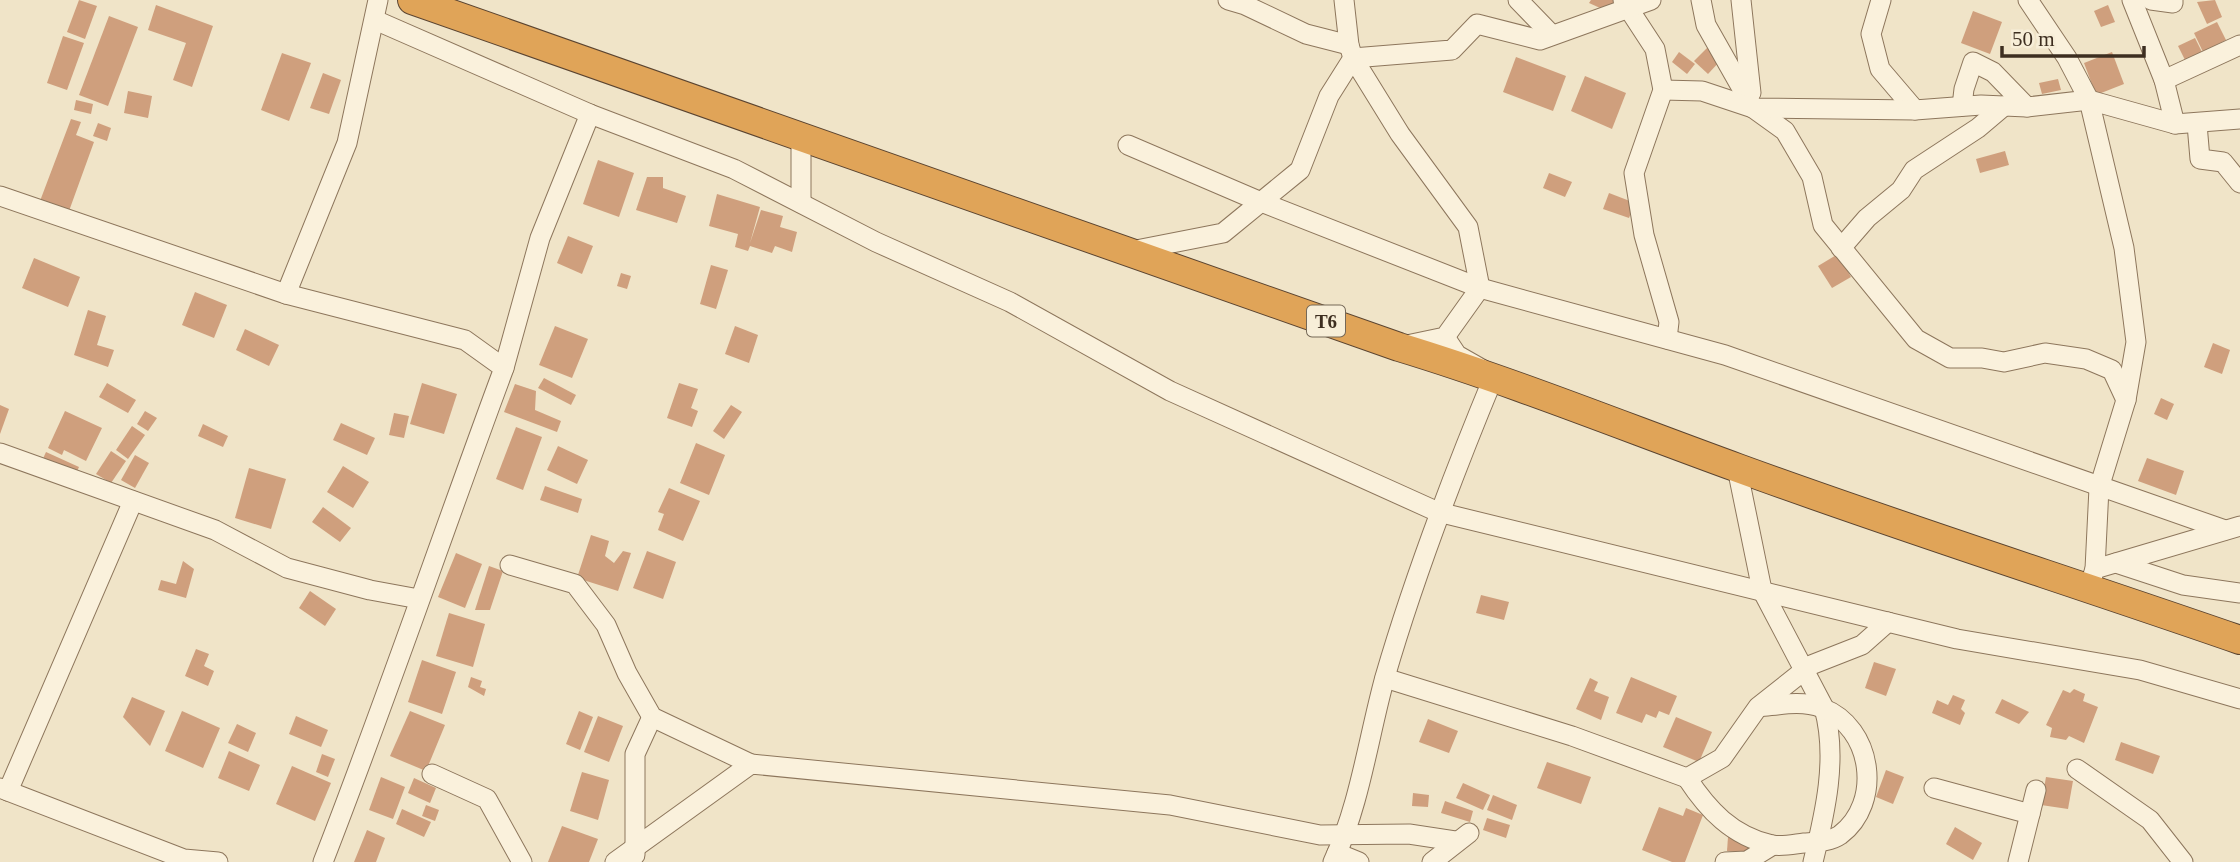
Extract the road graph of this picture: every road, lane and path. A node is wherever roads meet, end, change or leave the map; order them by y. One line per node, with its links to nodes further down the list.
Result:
1 (412, 0): 31 (highway, T6)
2 (1228, 0): 14 (street)
3 (1344, 0): 18 (street)
4 (1518, 0): 16 (street)
5 (1651, 0): 13 (street)
6 (1701, 0): 25 (street)
7 (1741, 0): 25 (street)
8 (1881, 0): 26 (street)
9 (2028, 0): 21 (street)
10 (2132, 0): 19 (street)
11 (2151, 0): 12 (street)
12 (2173, 0)
13 (1626, 5): 16 (street); 20 (street)
14 (1268, 6): 18 (street)
15 (377, 10): 27 (street); 40 (street)
16 (1552, 35): 18 (street)
17 (2238, 48): 19 (street)
18 (1351, 51): 35 (street); 39 (street)
19 (2164, 79): 29 (street)
20 (1663, 90): 25 (street); 42 (street)
21 (2089, 100): 24 (street); 29 (street); 46 (street)
22 (1962, 106): 23 (street); 24 (street); 26 (street)
23 (2004, 106): 24 (street); 37 (street)
24 (2027, 107)
25 (1753, 108): 26 (street); 37 (street)
26 (1915, 110)
27 (590, 114): 36 (street); 44 (street)
28 (2240, 119): 30 (street)
29 (2175, 124): 30 (street)
30 (2197, 124): 33 (street)
31 (802, 140): 36 (street); 38 (highway, T6)
32 (1128, 145): 35 (street)
33 (2240, 183)
34 (0, 197): 40 (street)
35 (1261, 202): 38 (street); 39 (street)
36 (801, 203): 51 (street)
37 (1842, 248): 46 (street)
38 (1130, 251): 43 (highway, T6)
39 (1480, 288): 41 (street); 42 (street)
40 (286, 294): 44 (street)
41 (1445, 337): 43 (street); 45 (street)
42 (1667, 339): 49 (street)
43 (1399, 347): 45 (highway, T6)
44 (504, 368): 58 (street)
45 (1494, 376): 48 (highway, T6); 51 (street)
46 (2126, 400): 49 (street)
47 (0, 453): 50 (street)
48 (1737, 468): 55 (highway, T6); 56 (street)
49 (2099, 488): 52 (street); 55 (street)
50 (132, 501): 58 (street); 72 (street)
51 (1437, 512): 56 (street); 62 (street)
52 (2233, 528): 53 (street)
53 (2116, 563): 55 (street); 57 (street)
54 (510, 565): 66 (street)
55 (2092, 578): 60 (highway, T6)
56 (1762, 590): 59 (street); 61 (street)
57 (2240, 593)
58 (419, 599): 81 (street)
59 (1888, 622): 61 (street); 63 (street)
60 (2240, 640)
61 (1803, 672): 64 (street); 65 (street)
62 (1385, 678): 70 (street); 75 (street)
63 (2240, 699)
64 (1758, 707): 65 (street); 70 (street)
65 (1825, 708): 76 (street); 76 (street)
66 (652, 717): 67 (street); 78 (street)
67 (751, 764): 75 (street); 78 (street)
68 (2077, 769): 89 (street)
69 (432, 774): 82 (street)
70 (1687, 778): 77 (street)
71 (1934, 788): 74 (street)
72 (4, 790): 80 (street)
73 (2036, 790): 74 (street)
74 (2030, 814): 88 (street)
75 (1346, 835): 79 (street); 85 (street)
76 (1818, 842): 77 (street); 87 (street)
77 (1773, 845): 86 (street)
78 (636, 854): 83 (street)
79 (1335, 858): 84 (street)
80 (218, 862)
81 (323, 862)
82 (522, 862)
83 (615, 862)
84 (1359, 862)
85 (1432, 862)
86 (1725, 862)
87 (1813, 862)
88 (2018, 862)
89 (2183, 862)

